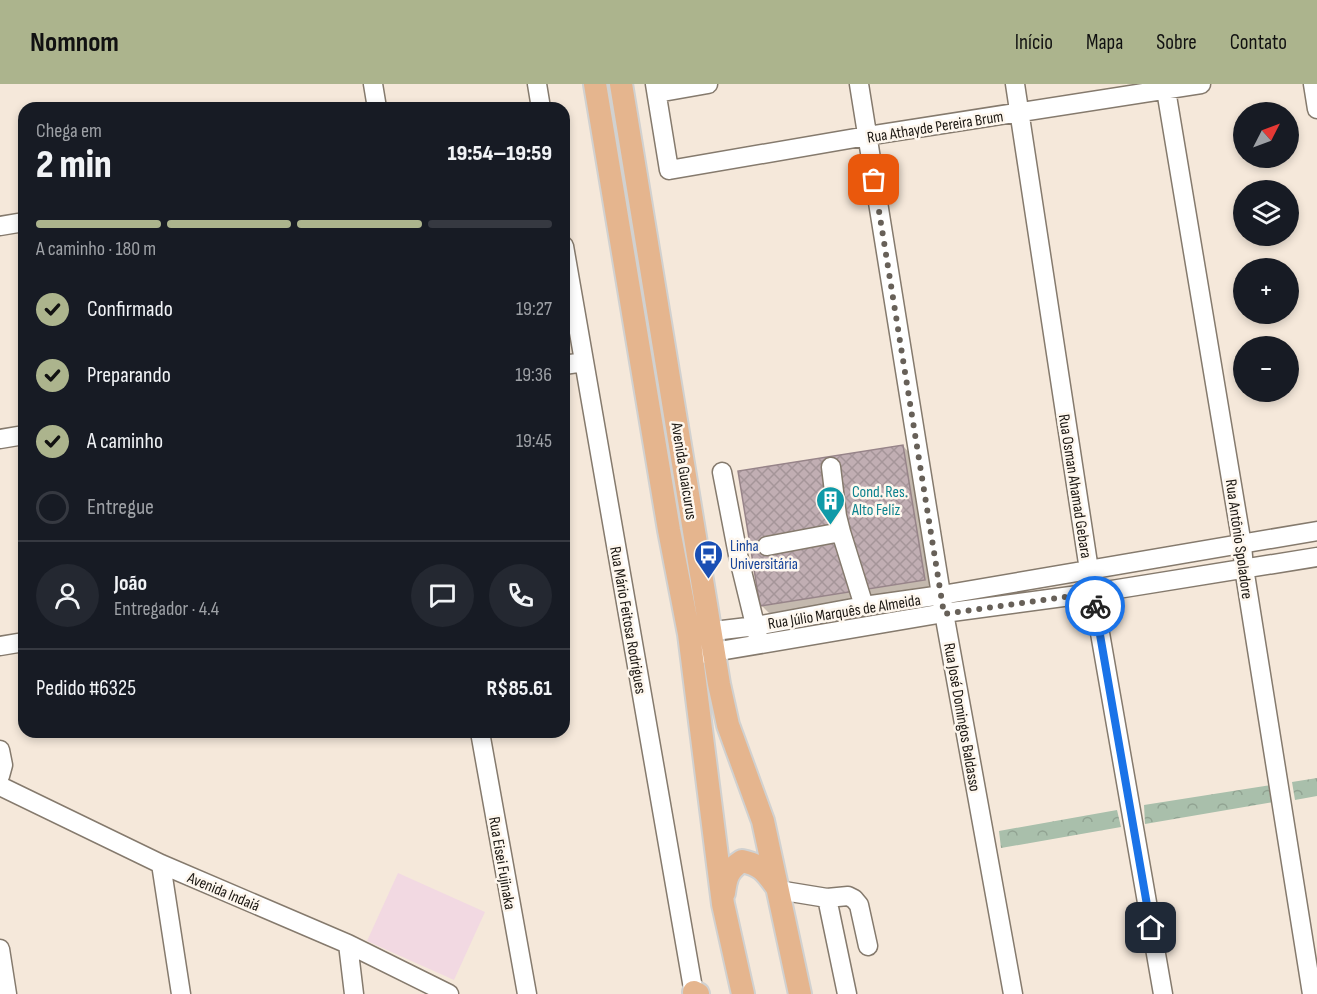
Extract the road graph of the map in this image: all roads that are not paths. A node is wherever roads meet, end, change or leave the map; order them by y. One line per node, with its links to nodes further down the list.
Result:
1 (373, 84): 12 (street)
2 (537, 84): 13 (street)
3 (595, 84): 38 (main road, Avenida Guaicurus)
4 (621, 84): 38 (main road, Avenida Guaicurus)
5 (708, 84): 11 (street)
6 (859, 84): 16 (street, Rua José Domingos Baldasso)
7 (1015, 84): 15 (street, Rua Osman Ahamad Gebara)
8 (1201, 84): 10 (street, Rua Athayde Pereira Brum)
9 (1313, 84): 14 (street)
10 (1166, 87): 15 (street, Rua Athayde Pereira Brum); 28 (street, Rua Antônio Spoladore)
11 (656, 88): 16 (street, Rua Athayde Pereira Brum)
12 (376, 102)
13 (540, 102)
14 (1317, 109)
15 (1020, 113): 16 (street, Rua Athayde Pereira Brum); 32 (street, Rua Osman Ahamad Gebara)
16 (867, 136): 34 (street, Rua José Domingos Baldasso)
17 (18, 223): 18 (street)
18 (0, 226)
19 (570, 281): 20 (street, Rua Mário Feitosa Rodrigues)
20 (584, 362): 21 (street); 53 (street, Rua Mário Feitosa Rodrigues)
21 (570, 363)
22 (18, 436): 23 (street)
23 (0, 439)
24 (831, 467): 27 (street)
25 (722, 472): 36 (street)
26 (1317, 531): 28 (street, Rua Júlio Marquês de Almeida)
27 (841, 532): 29 (street); 35 (street)
28 (1242, 545): 31 (street, Rua Antônio Spoladore); 32 (street, Rua Júlio Marquês de Almeida)
29 (767, 546)
30 (1317, 557): 31 (street, Rua Júlio Marquês de Almeida)
31 (1244, 568): 33 (street, Rua Júlio Marquês de Almeida); 63 (street, Rua Antônio Spoladore)
32 (1089, 570): 33 (street, Rua Osman Ahamad Gebara); 34 (street, Rua Júlio Marquês de Almeida)
33 (1093, 593): 34 (street, Rua Júlio Marquês de Almeida); 62 (street, Rua Osman Ahamad Gebara)
34 (943, 604): 35 (street, Rua Júlio Marquês de Almeida); 39 (street, Rua Júlio Marquês de Almeida); 61 (street, Rua José Domingos Baldasso)
35 (864, 606): 36 (street, Rua Júlio Marquês de Almeida)
36 (756, 626): 38 (street, Rua Júlio Marquês de Almeida); 39 (street)
37 (18, 643): 40 (street)
38 (701, 643): 39 (street, Rua Júlio Marquês de Almeida); 46 (main road, Avenida Guaicurus); 48 (main road, Avenida Guaicurus)
39 (759, 645)
40 (0, 646)
41 (481, 738): 58 (street, Rua Eisei Fujinaka)
42 (0, 750): 43 (street)
43 (0, 776)
44 (0, 786): 45 (street, Avenida Indaiá)
45 (161, 864): 49 (street, Avenida Indaiá); 55 (street)
46 (778, 890): 47 (street); 48 (main road); 59 (main road, Avenida Guaicurus)
47 (827, 898): 50 (street); 60 (street)
48 (723, 904): 52 (main road, Avenida Guaicurus)
49 (348, 944): 56 (street); 57 (street, Avenida Indaiá)
50 (868, 946)
51 (0, 949): 54 (street)
52 (736, 988)
53 (696, 993)
54 (8, 994)
55 (181, 994)
56 (354, 994)
57 (449, 994)
58 (527, 994)
59 (800, 994)
60 (847, 994)
61 (1013, 994)
62 (1163, 994)
63 (1312, 994)

